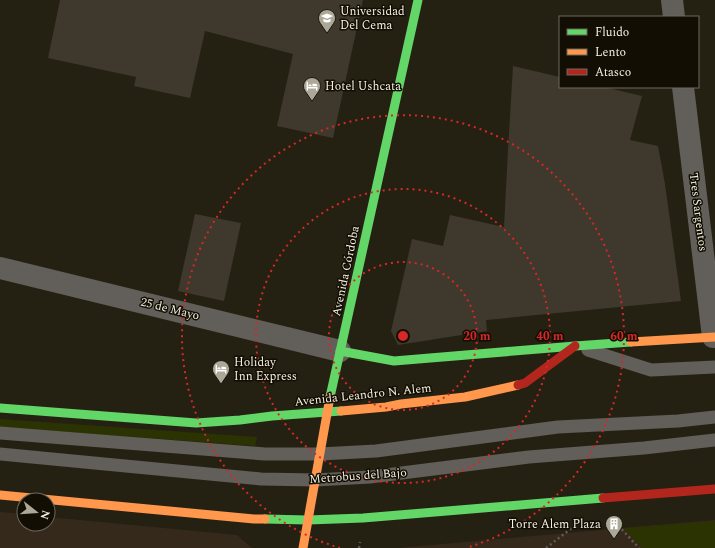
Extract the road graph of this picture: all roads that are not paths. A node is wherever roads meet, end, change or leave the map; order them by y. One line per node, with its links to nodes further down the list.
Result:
1 (418, 0): 8 (main road, Avenida Córdoba)
2 (672, 0): 3 (street)
3 (674, 16)
4 (683, 88): 6 (street, Tres Sargentos)
5 (0, 268): 8 (street, 25 de Mayo)
6 (714, 337): 7 (main road)
7 (575, 346): 8 (main road); 9 (lane); 11 (main road, Avenida Leandro N. Alem)
8 (340, 351): 11 (main road, Avenida Córdoba)
9 (715, 367)
10 (0, 408): 11 (main road, Avenida Leandro N. Alem)
11 (327, 411): 16 (main road, Avenida Córdoba)
12 (715, 417): 16 (lane, Metrobus del Bajo)
13 (0, 433): 16 (lane, Metrobus del Bajo)
14 (715, 440): 17 (lane, Metrobus del Bajo)
15 (0, 454): 17 (lane, Metrobus del Bajo)
16 (320, 454): 17 (main road, Avenida Córdoba)
17 (315, 480): 20 (main road, Avenida Córdoba)
18 (715, 489): 20 (main road)
19 (0, 495): 20 (main road)
20 (308, 520): 21 (main road, Avenida Córdoba)
21 (303, 548)

